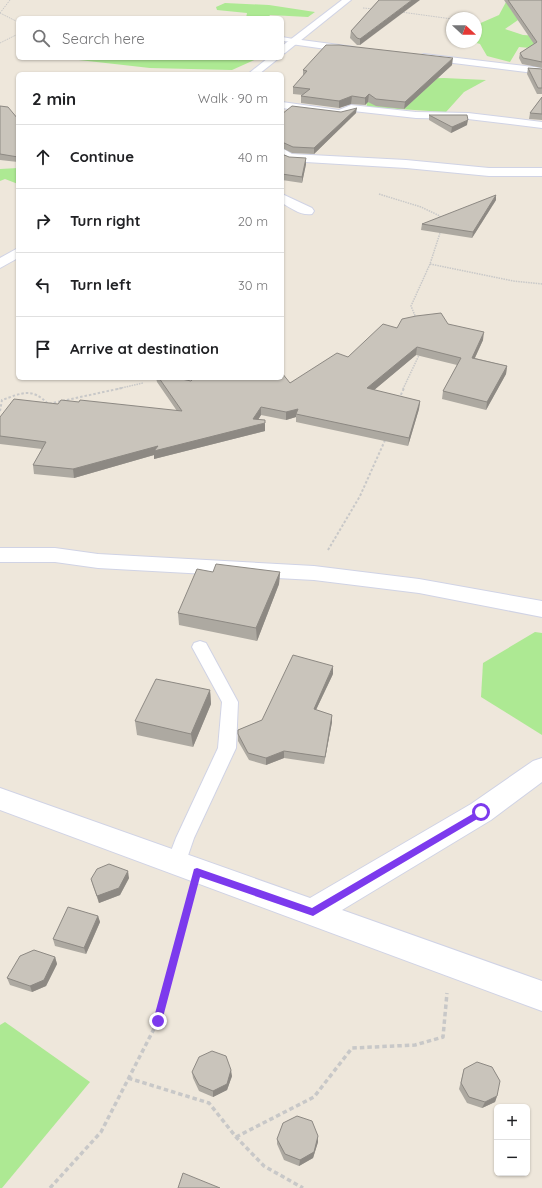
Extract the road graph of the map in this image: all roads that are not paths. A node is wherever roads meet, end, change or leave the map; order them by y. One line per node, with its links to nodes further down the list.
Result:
1 (344, 3): 3 (street)
2 (284, 39): 3 (lane)
3 (295, 41): 4 (street); 5 (street)
4 (284, 49)
5 (362, 51)
6 (416, 56): 8 (street)
7 (271, 60): 9 (street)
8 (542, 71)
9 (256, 72)
10 (284, 105): 11 (street)
11 (542, 125)
12 (286, 155): 13 (street)
13 (542, 172)
14 (284, 199): 15 (street)
15 (307, 212)
16 (16, 253): 17 (street)
17 (0, 264)
18 (0, 555): 19 (street)
19 (542, 610)
20 (200, 647): 23 (lane)
21 (542, 768): 24 (street)
22 (0, 799): 23 (street)
23 (187, 868): 24 (street)
24 (313, 912): 25 (street)
25 (542, 996)

